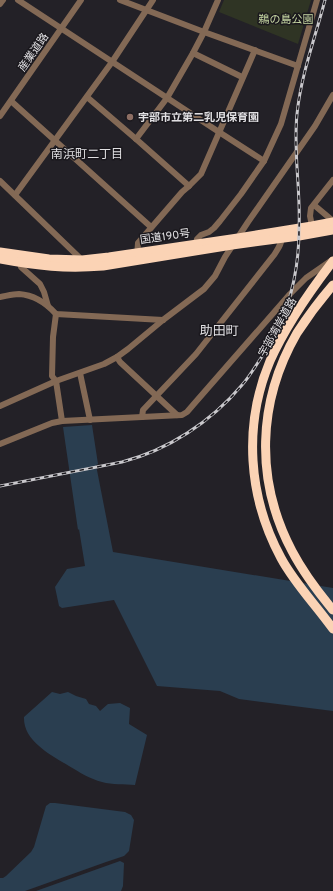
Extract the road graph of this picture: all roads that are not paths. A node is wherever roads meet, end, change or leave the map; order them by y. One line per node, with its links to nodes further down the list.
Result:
1 (3, 0): 8 (street)
2 (18, 0): 10 (street)
3 (81, 0): 10 (street, 産業道路)
4 (120, 0): 9 (street)
5 (153, 0): 9 (street)
6 (218, 0): 11 (street)
7 (317, 0): 15 (street)
8 (0, 4)
9 (147, 10): 11 (street); 14 (street)
10 (61, 29): 14 (street); 20 (street, 産業道路)
11 (204, 32): 12 (street); 13 (street)
12 (254, 50): 15 (street); 16 (street)
13 (193, 53): 16 (street); 19 (street)
14 (112, 62): 18 (street); 19 (street)
15 (298, 66): 25 (street)
16 (242, 77): 22 (street)
17 (333, 95): 36 (street)
18 (87, 97): 23 (street); 24 (street)
19 (167, 98): 22 (street); 23 (street)
20 (10, 101): 21 (street, 産業道路); 24 (street)
21 (0, 116)
22 (219, 132): 25 (street); 28 (street)
23 (136, 139): 28 (street)
24 (54, 140): 29 (street); 33 (street)
25 (264, 161): 37 (street)
26 (333, 180): 30 (street)
27 (0, 181): 29 (street)
28 (189, 186): 33 (street)
29 (15, 195): 42 (street)
30 (314, 205): 31 (street); 32 (street)
31 (333, 222): 32 (highway, 国道190号)
32 (312, 226): 35 (highway, 国道190号)
33 (152, 227): 39 (street)
34 (333, 230): 35 (highway, 国道190号)
35 (282, 235): 36 (highway, 国道190号); 54 (street)
36 (235, 242): 37 (highway, 国道190号); 39 (highway, 国道190号); 50 (street)
37 (196, 244): 39 (highway, 国道190号)
38 (0, 246): 40 (street)
39 (137, 257): 42 (highway, 国道190号); 44 (highway, 国道190号)
40 (10, 258): 41 (highway, 国道190号); 42 (highway, 国道190号); 44 (highway, 国道190号); 45 (street)
41 (0, 259)
42 (82, 260)
43 (333, 260): 56 (street); 62 (highway, 宇部湾岸道路)
44 (40, 266): 45 (street)
45 (37, 281): 48 (street)
46 (333, 285): 61 (highway, 宇部湾岸道路)
47 (0, 297): 48 (street)
48 (48, 306): 49 (street)
49 (56, 314): 50 (street); 53 (street)
50 (163, 320): 51 (street)
51 (117, 357): 52 (street); 54 (street)
52 (80, 373): 53 (street); 58 (street)
53 (56, 380): 55 (street); 59 (street)
54 (156, 396): 56 (street); 57 (street)
55 (0, 406)
56 (177, 415): 57 (street)
57 (142, 417): 58 (street)
58 (90, 420): 59 (street)
59 (62, 421): 60 (street)
60 (0, 444)
61 (333, 610)
62 (333, 629)

